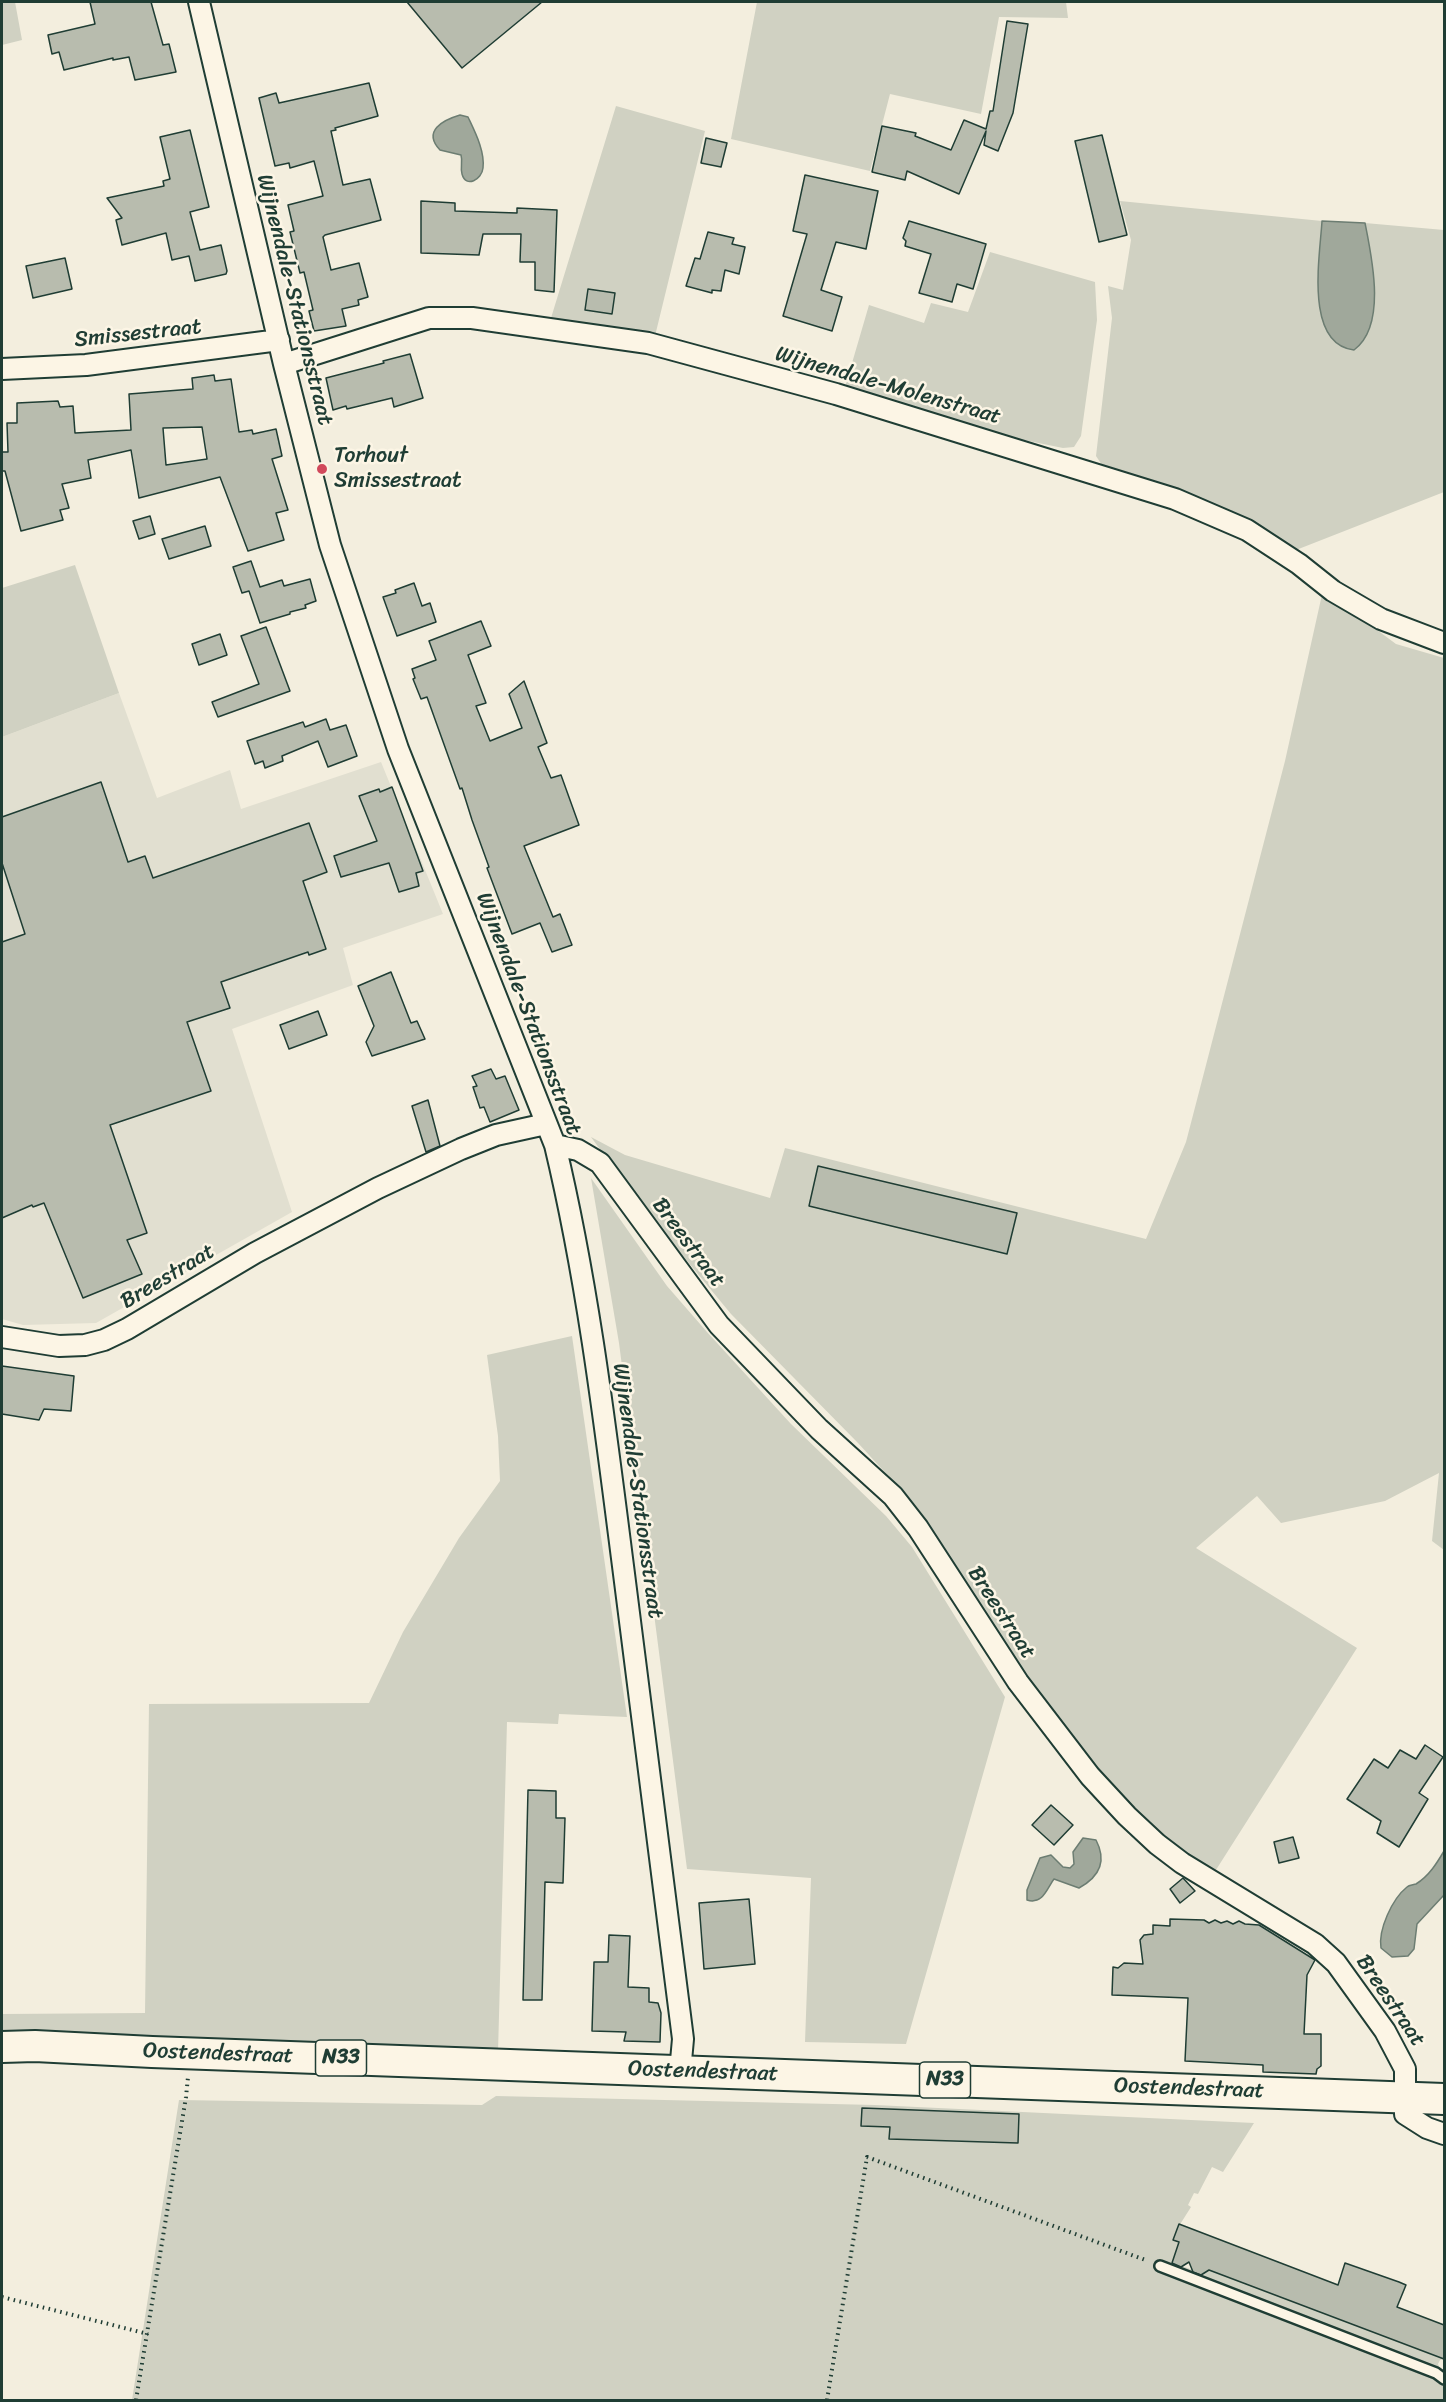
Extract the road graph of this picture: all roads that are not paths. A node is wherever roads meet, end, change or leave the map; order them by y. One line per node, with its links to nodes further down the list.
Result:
1 (199, 2): 2 (street, Wijnendale-Stationsstraat)
2 (279, 340): 3 (street, Wijnendale-Stationsstraat); 4 (street, Smissestraat)
3 (284, 364): 5 (street, Wijnendale-Molenstraat); 6 (street, Wijnendale-Stationsstraat)
4 (2, 369)
5 (1444, 643)
6 (546, 1124): 7 (street, Wijnendale-Stationsstraat); 8 (street, Breestraat)
7 (555, 1144): 10 (street, Wijnendale-Stationsstraat); 11 (street, Breestraat)
8 (2, 1337)
9 (2, 2047): 10 (main road, Oostendestraat / N33)
10 (680, 2072): 11 (main road, Oostendestraat / N33)
11 (1405, 2097): 12 (main road, Oostendestraat / N33); 13 (street)
12 (1444, 2099)
13 (1444, 2134)
14 (1160, 2266): 15 (lane)
15 (1444, 2379)

